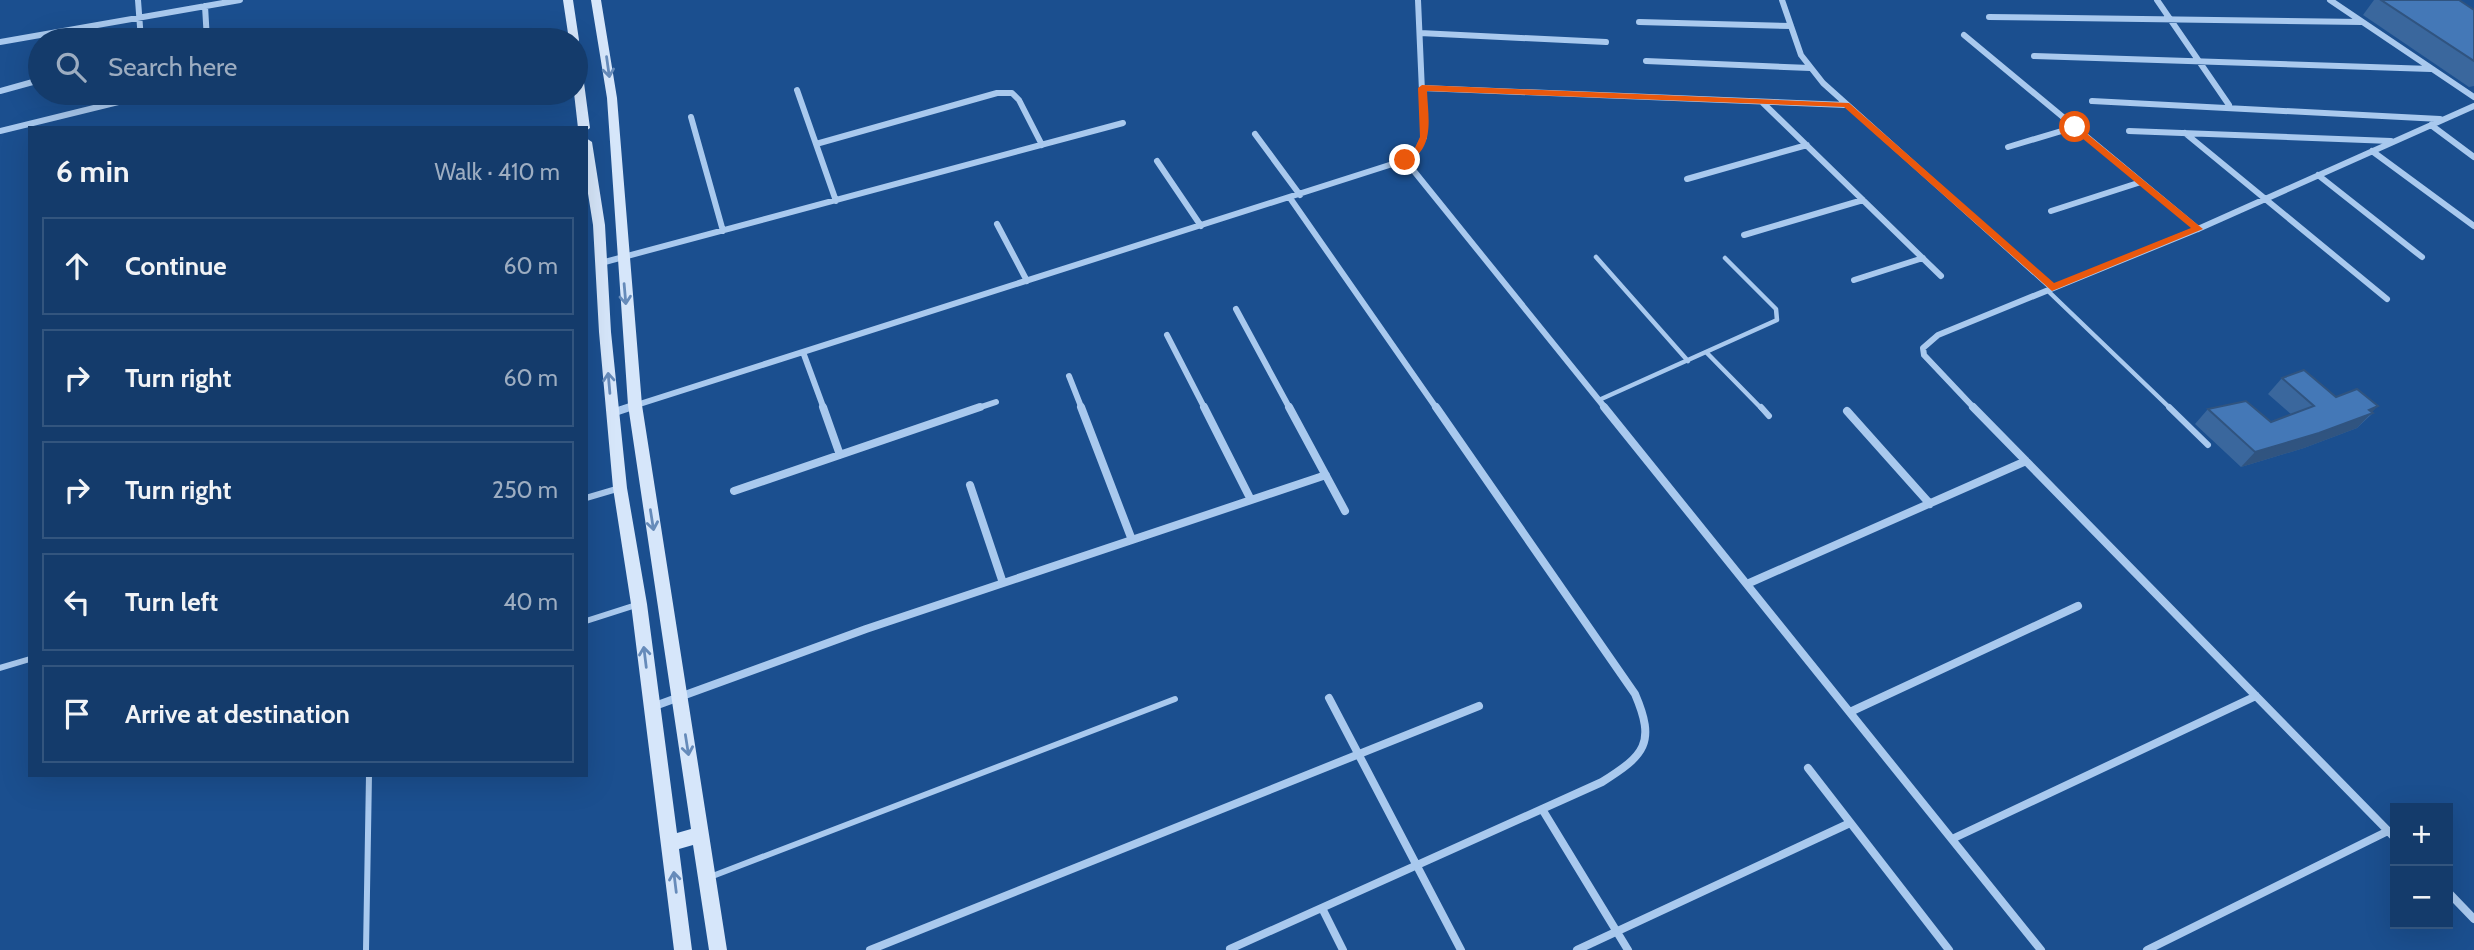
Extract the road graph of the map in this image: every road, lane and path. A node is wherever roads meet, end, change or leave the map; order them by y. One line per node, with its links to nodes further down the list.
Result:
1 (138, 0): 10 (street)
2 (240, 0): 9 (street)
3 (568, 0): 19 (main road)
4 (596, 0): 81 (main road, one-way to 81)
5 (1419, 0): 20 (street)
6 (1782, 0): 15 (street)
7 (2157, 0): 12 (street)
8 (2330, 0): 14 (street)
9 (205, 6): 10 (street); 18 (street)
10 (139, 17): 16 (street); 17 (street)
11 (1989, 18): 12 (street)
12 (2171, 20): 14 (street); 27 (street)
13 (1639, 22): 15 (street)
14 (2362, 22): 29 (street)
15 (1791, 26): 28 (street)
16 (78, 28)
17 (140, 28)
18 (207, 28)
19 (572, 28)
20 (1420, 33): 24 (street); 31 (street)
21 (1964, 35): 47 (street)
22 (28, 37): 23 (street)
23 (0, 42)
24 (1606, 42)
25 (2034, 56): 27 (street)
26 (1646, 61): 28 (street)
27 (2199, 62): 29 (street); 40 (street)
28 (1810, 68): 39 (street)
29 (2431, 69): 34 (street)
30 (28, 83): 33 (street)
31 (1422, 88): 36 (street); 60 (street)
32 (797, 90): 53 (street)
33 (0, 91)
34 (2474, 97)
35 (2092, 100): 40 (street)
36 (1762, 101): 39 (street); 55 (street)
37 (101, 105): 48 (street)
38 (581, 105): 46 (main road)
39 (1846, 105): 86 (street)
40 (2229, 105): 43 (street)
41 (2474, 106): 43 (street)
42 (691, 117): 75 (street)
43 (2445, 119): 45 (street)
44 (1123, 123): 54 (street)
45 (2431, 125): 52 (street); 58 (street)
46 (584, 126)
47 (2075, 127): 56 (street); 64 (street)
48 (0, 131)
49 (2129, 131): 50 (street)
50 (2184, 133): 52 (street); 67 (street)
51 (1255, 134): 65 (street)
52 (2394, 142): 57 (street)
53 (816, 144): 54 (street); 69 (street)
54 (1042, 145): 69 (street)
55 (1807, 145): 63 (street); 68 (street)
56 (2008, 146)
57 (2372, 152): 62 (street); 73 (street)
58 (2474, 157)
59 (588, 158): 82 (main road)
60 (1405, 160): 65 (street); 94 (street)
61 (1157, 161): 72 (street)
62 (2318, 175): 67 (street); 78 (street)
63 (1687, 179)
64 (2141, 182): 70 (street); 74 (street)
65 (1300, 195): 66 (street)
66 (1290, 198): 72 (street); 129 (street)
67 (2265, 199): 74 (street); 87 (street)
68 (1863, 200): 76 (street); 80 (street)
69 (836, 201): 75 (street)
70 (2051, 211)
71 (997, 224): 85 (street)
72 (1201, 226): 85 (street)
73 (2474, 226)
74 (2198, 229): 86 (street)
75 (723, 232): 81 (street)
76 (1744, 235)
77 (1596, 257): 92 (lane)
78 (2422, 257)
79 (1725, 258): 91 (lane)
80 (1923, 258): 83 (street); 84 (street)
81 (622, 259): 82 (street); 96 (main road, one-way to 96)
82 (601, 263): 98 (main road, one-way to 82)
83 (1941, 276)
84 (1854, 280)
85 (1027, 281): 90 (street)
86 (2050, 289): 100 (lane); 102 (street)
87 (2387, 299)
88 (1236, 309): 103 (street)
89 (1167, 335): 108 (street)
90 (803, 352): 96 (street); 101 (street)
91 (1707, 353): 92 (lane); 99 (lane)
92 (1688, 361): 94 (lane)
93 (1069, 376): 111 (street)
94 (1599, 400): 113 (street)
95 (996, 402): 101 (street)
96 (635, 405): 98 (street); 119 (main road, one-way to 119)
97 (1847, 411): 109 (street)
98 (612, 413): 105 (main road)
99 (1769, 416)
100 (2208, 445)
101 (840, 455): 106 (street)
102 (2026, 461): 109 (street); 120 (street)
103 (1326, 475): 108 (street); 110 (street)
104 (970, 485): 112 (street)
105 (620, 488): 107 (lane); 114 (main road)
106 (734, 491)
107 (588, 497)
108 (1251, 500): 111 (street)
109 (1930, 504): 113 (street)
110 (1345, 511)
111 (1132, 540): 112 (street)
112 (1003, 583): 119 (street)
113 (1747, 584): 125 (street)
114 (639, 604): 116 (lane); 124 (main road, one-way to 114)
115 (2078, 606): 125 (street)
116 (588, 620)
117 (28, 660): 118 (lane)
118 (0, 668)
119 (679, 696): 124 (street); 132 (main road, one-way to 132)
120 (2256, 696): 131 (street); 134 (street)
121 (1328, 698): 126 (street)
122 (1175, 699): 137 (lane)
123 (1479, 706): 126 (street)
124 (652, 707): 135 (main road)
125 (1850, 712): 134 (street)
126 (1360, 756): 136 (street); 147 (street)
127 (1808, 768): 130 (street)
128 (369, 777): 144 (lane)
129 (1542, 809): 136 (street); 141 (street)
130 (1850, 823): 141 (street); 143 (street)
131 (2390, 833)
132 (700, 835): 135 (main road); 137 (main road)
133 (2390, 836): 153 (street)
134 (1952, 839): 152 (street)
135 (670, 843): 145 (main road, one-way to 135)
136 (1418, 865): 139 (street); 149 (street)
137 (707, 878): 146 (main road)
138 (2453, 897): 140 (street)
139 (1322, 908): 142 (street); 148 (street)
140 (2474, 919)
141 (1617, 930): 150 (street); 151 (street)
142 (1230, 949)
143 (1946, 949)
144 (366, 950)
145 (683, 950)
146 (718, 950)
147 (870, 950)
148 (1343, 950)
149 (1461, 950)
150 (1577, 950)
151 (1628, 950)
152 (2041, 950)
153 (2147, 950)

